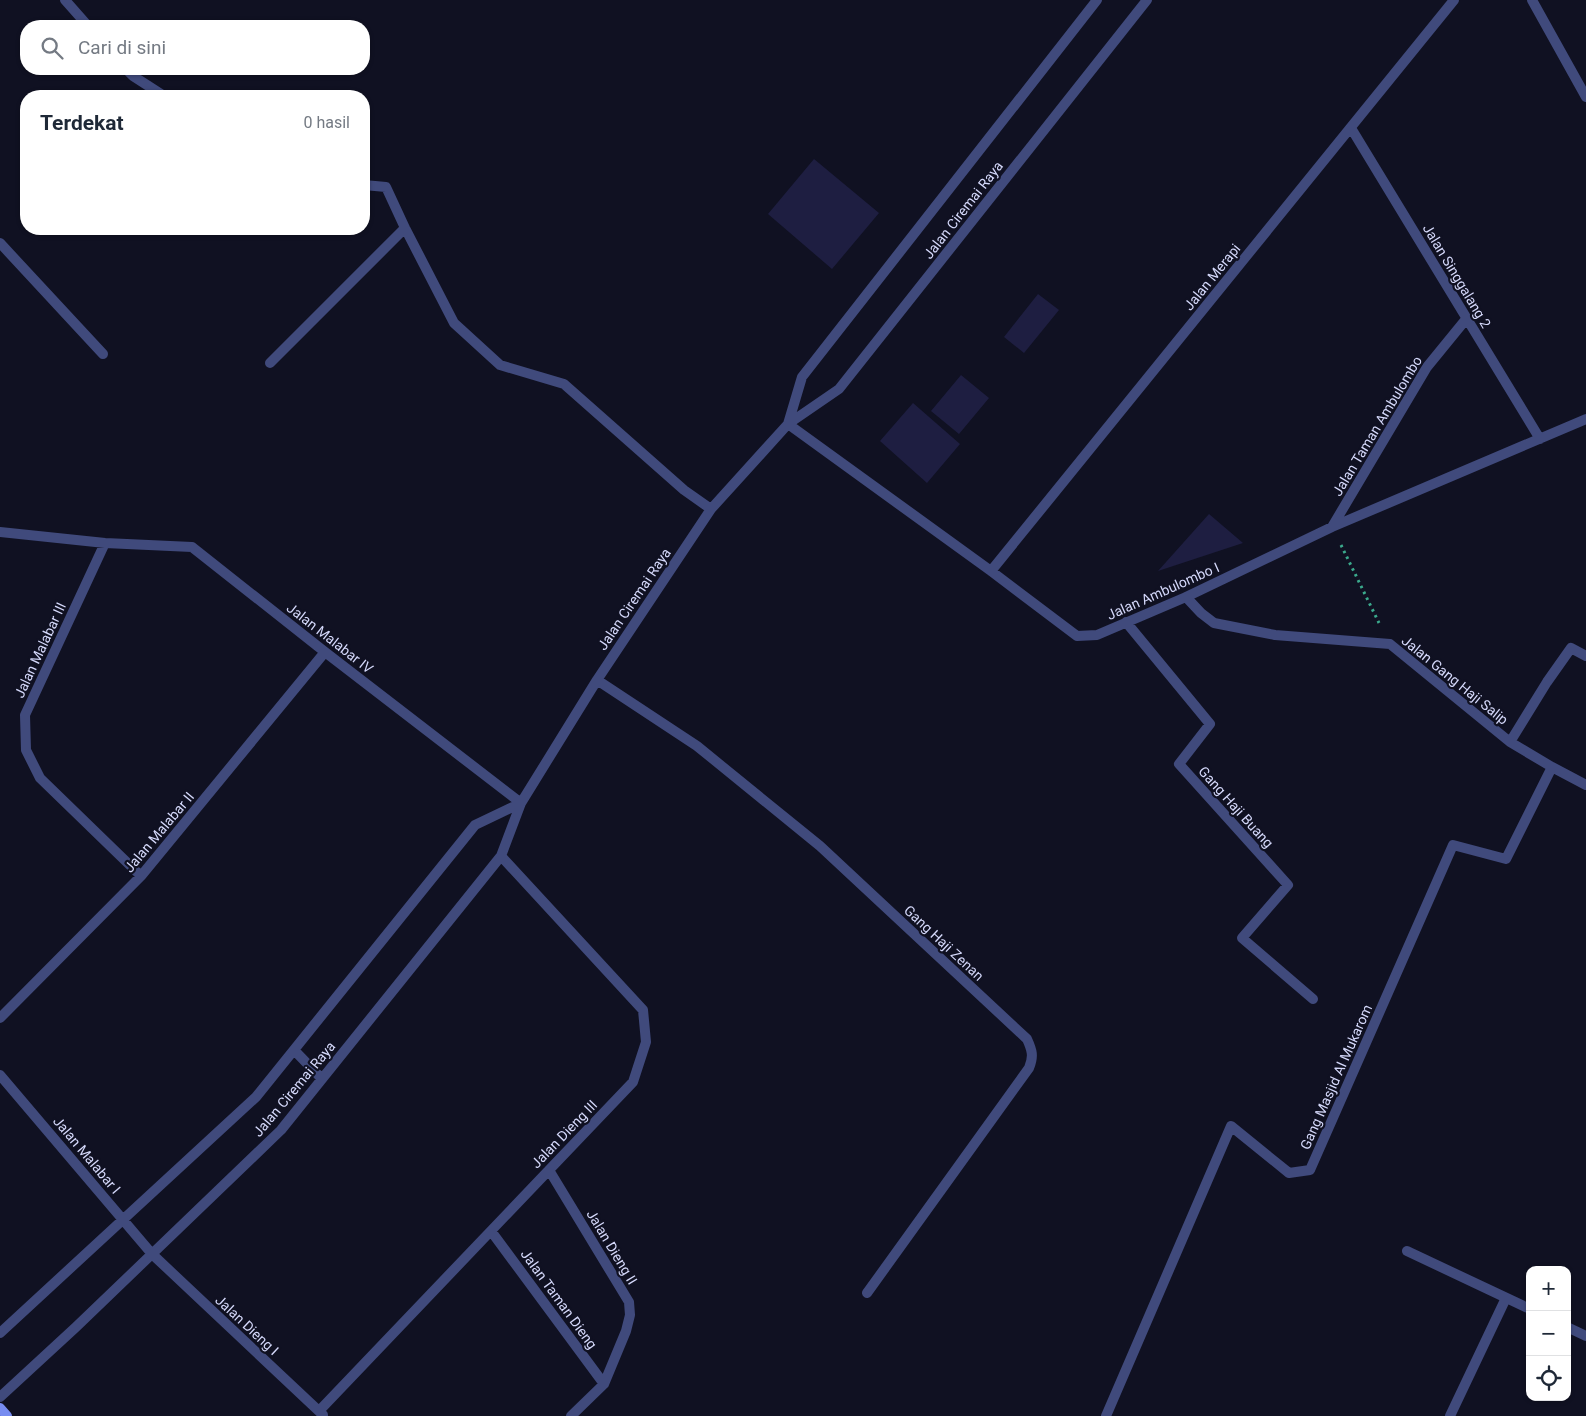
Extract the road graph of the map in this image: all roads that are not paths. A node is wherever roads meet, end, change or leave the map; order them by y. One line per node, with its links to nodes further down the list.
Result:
1 (65, 0): 6 (street)
2 (1098, 0): 18 (street, Jalan Ciremai Raya)
3 (1147, 0): 18 (street, Jalan Ciremai Raya)
4 (1454, 0): 10 (street, Jalan Merapi)
5 (1532, 0): 9 (street)
6 (83, 20)
7 (132, 75): 8 (street)
8 (155, 90)
9 (1586, 97)
10 (1351, 128): 14 (street, Jalan Singgalang 2); 24 (street, Jalan Merapi)
11 (370, 186): 12 (street)
12 (405, 228): 16 (street); 20 (street)
13 (0, 243): 15 (street)
14 (1467, 318): 19 (street, Jalan Singgalang 2); 21 (street, Jalan Taman Ambulombo)
15 (103, 354)
16 (270, 363)
17 (1586, 419): 19 (street, Jalan Ambulombo I)
18 (788, 424): 20 (street, Jalan Ciremai Raya); 24 (street, Jalan Ambulombo I)
19 (1540, 439): 21 (street, Jalan Ambulombo I)
20 (710, 510): 29 (street, Jalan Ciremai Raya)
21 (1332, 527): 25 (street, Jalan Ambulombo I)
22 (0, 532): 23 (street)
23 (105, 543): 27 (street, Jalan Malabar IV); 35 (street, Jalan Malabar III)
24 (991, 571): 26 (street, Jalan Ambulombo I)
25 (1186, 597): 26 (street, Jalan Ambulombo I); 30 (street, Jalan Gang Haji Salip)
26 (1126, 622): 36 (street, Gang Haji Buang)
27 (325, 652): 33 (street, Jalan Malabar IV); 35 (street, Jalan Malabar II)
28 (1586, 656): 30 (street)
29 (597, 680): 33 (street, Jalan Ciremai Raya); 46 (street, Gang Haji Zenan)
30 (1510, 742): 31 (street, Jalan Gang Haji Salip)
31 (1552, 767): 32 (street, Jalan Gang Haji Salip); 58 (street, Gang Masjid Al Mukarom)
32 (1586, 785)
33 (520, 803): 34 (street, Jalan Ciremai Raya); 38 (street, Jalan Ciremai Raya)
34 (501, 856): 40 (street, Jalan Ciremai Raya); 41 (street, Jalan Dieng III)
35 (142, 876): 37 (street, Jalan Malabar II)
36 (1313, 999)
37 (0, 1018)
38 (295, 1050): 40 (street); 42 (street, Jalan Ciremai Raya)
39 (0, 1075): 42 (street, Jalan Malabar I)
40 (322, 1079): 45 (street, Jalan Ciremai Raya)
41 (549, 1170): 43 (street, Jalan Dieng III); 52 (street, Jalan Dieng II)
42 (122, 1218): 45 (street, Jalan Malabar I); 50 (street, Jalan Ciremai Raya)
43 (491, 1231): 52 (street, Jalan Taman Dieng); 55 (street, Jalan Dieng III)
44 (1408, 1251): 47 (street)
45 (152, 1254): 53 (street, Jalan Ciremai Raya); 55 (street, Jalan Dieng I)
46 (867, 1293)
47 (1506, 1298): 48 (street); 59 (street)
48 (1526, 1307)
49 (1571, 1329): 51 (street)
50 (0, 1332)
51 (1586, 1336)
52 (604, 1384): 57 (street, Jalan Dieng II)
53 (0, 1397)
54 (0, 1408): 56 (main road)
55 (322, 1413)
56 (7, 1416)
57 (572, 1416)
58 (1106, 1416)
59 (1450, 1416)

